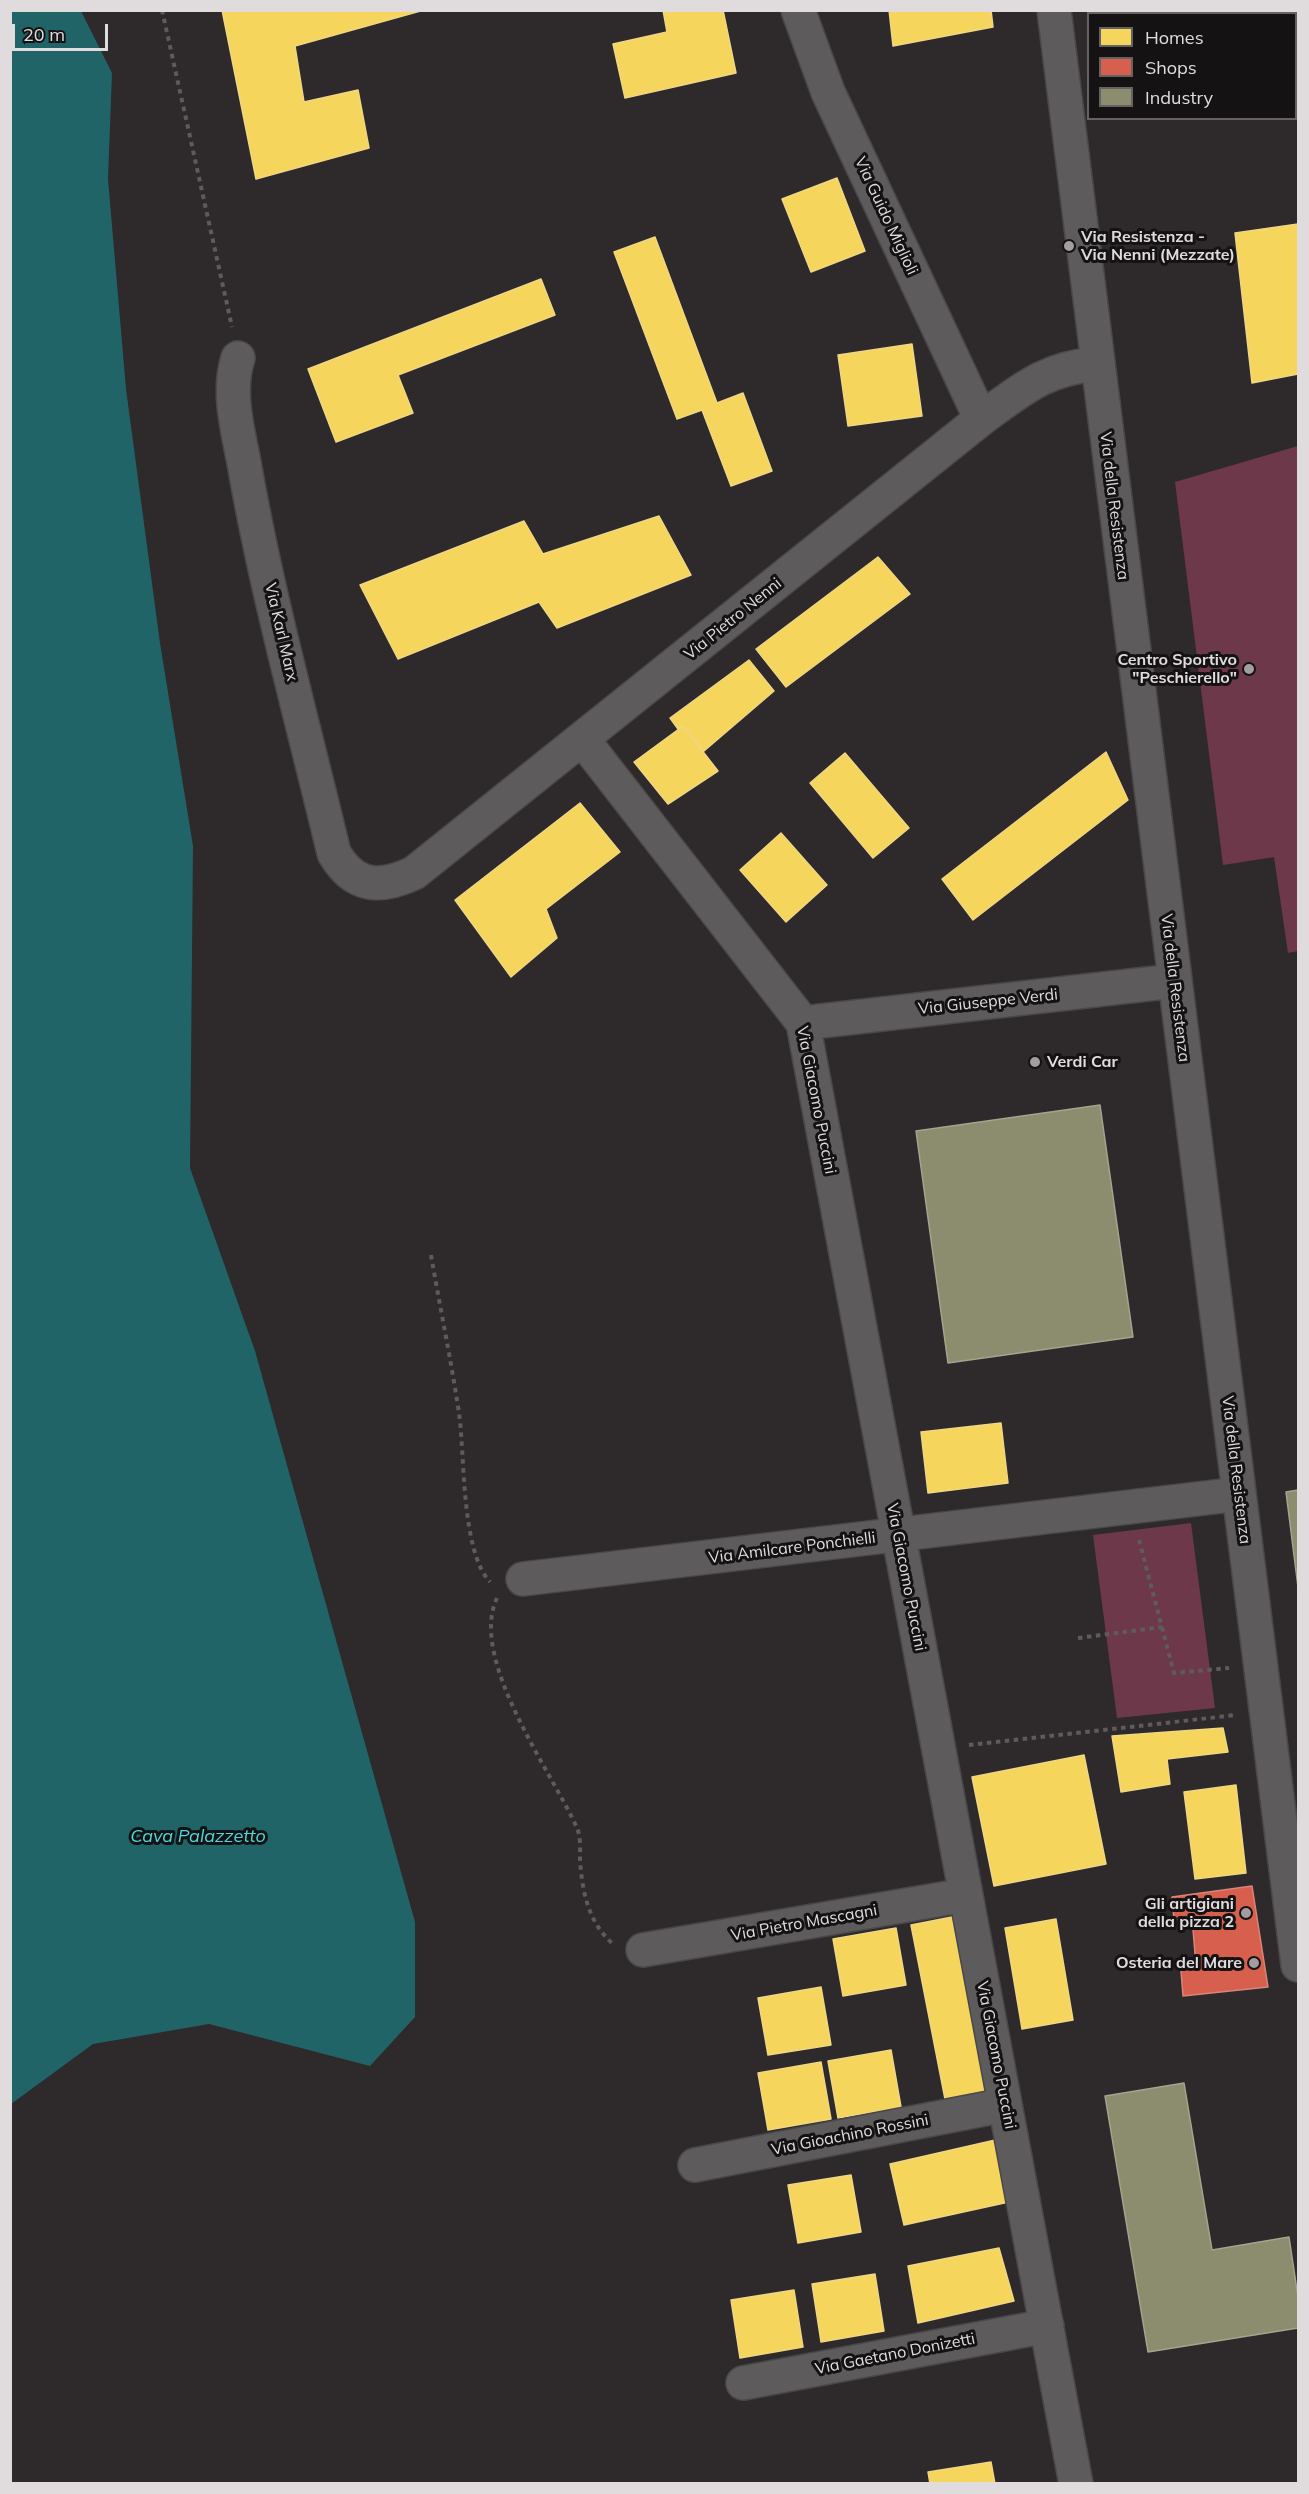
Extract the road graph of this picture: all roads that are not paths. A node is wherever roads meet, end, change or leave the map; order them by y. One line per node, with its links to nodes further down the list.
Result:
1 (798, 10): 7 (street, Via Guido Miglioli)
2 (1054, 10): 3 (street, Via della Resistenza)
3 (1074, 64): 4 (street, Via della Resistenza)
4 (1077, 110): 6 (street, Via della Resistenza)
5 (238, 357): 9 (street, Via Karl Marx)
6 (1097, 364): 7 (street, Via Pietro Nenni); 10 (street, Via della Resistenza)
7 (981, 419): 8 (street, Via Pietro Nenni)
8 (583, 740): 9 (street, Via Pietro Nenni); 11 (street, Via Giacomo Puccini)
9 (375, 884)
10 (1174, 981): 11 (street, Via Giuseppe Verdi); 12 (street, Via della Resistenza)
11 (802, 1023): 13 (street, Via Giacomo Puccini)
12 (1239, 1494): 13 (street, Via Amilcare Ponchielli); 17 (street, Via della Resistenza)
13 (898, 1535): 14 (street, Via Amilcare Ponchielli); 15 (street, Via Giacomo Puccini)
14 (513, 1585)
15 (966, 1895): 16 (street, Via Pietro Mascagni); 18 (street, Via Giacomo Puccini)
16 (643, 1950)
17 (1299, 1965)
18 (1005, 2105): 19 (street, Via Gioachino Rossini); 20 (street, Via Giacomo Puccini)
19 (695, 2165)
20 (1047, 2326): 21 (street, Via Gaetano Donizetti); 22 (street, Via Giacomo Puccini)
21 (743, 2383)
22 (1076, 2484)

